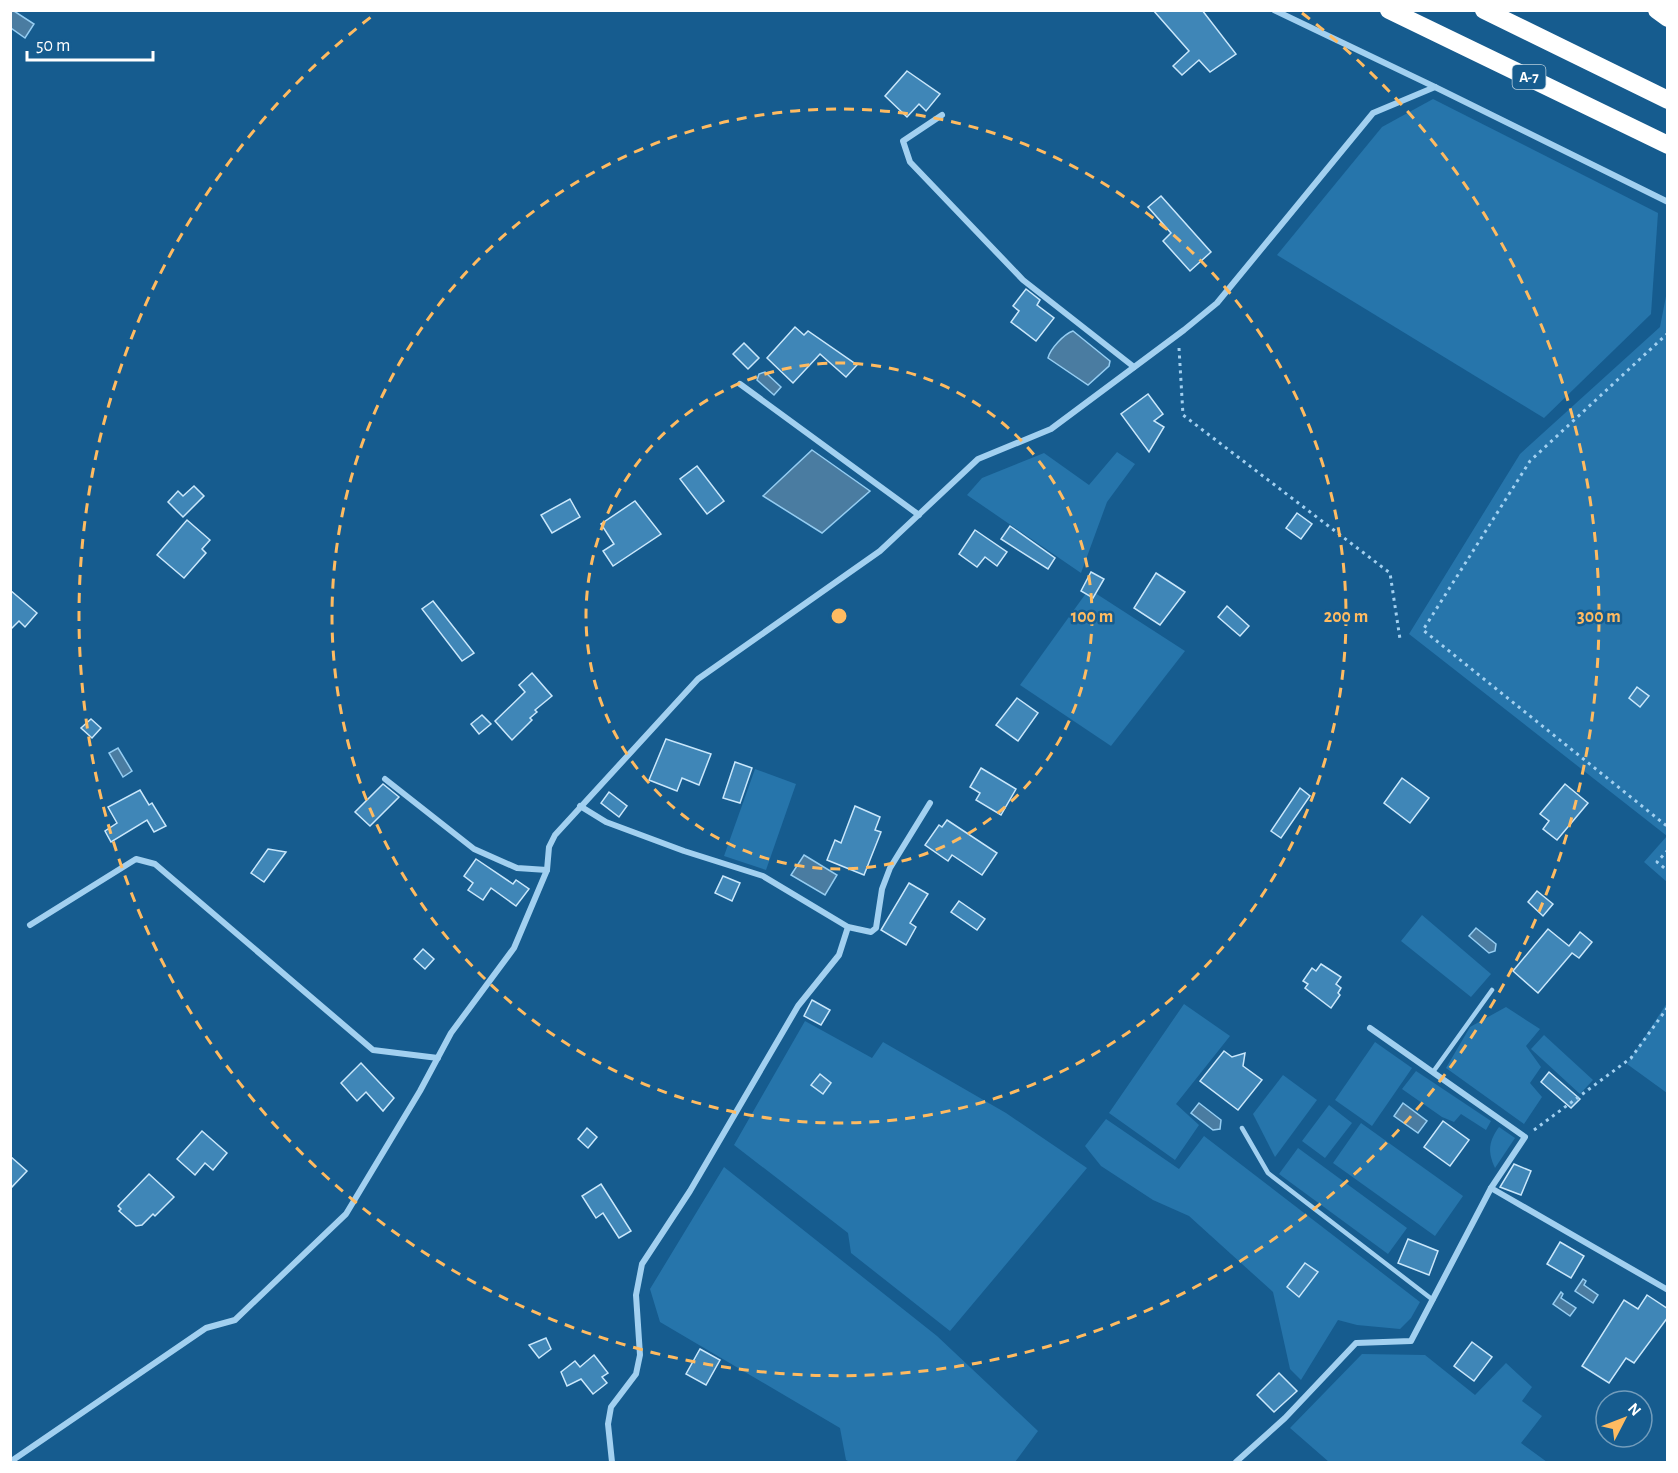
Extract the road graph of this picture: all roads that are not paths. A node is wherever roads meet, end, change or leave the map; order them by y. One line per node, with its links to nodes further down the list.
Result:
1 (1274, 10): 6 (street)
2 (1389, 10): 9 (highway, A-7)
3 (1484, 10): 7 (highway, A-7)
4 (1657, 10): 5 (highway)
5 (1668, 18)
6 (1435, 87): 10 (street); 11 (street)
7 (1668, 100)
8 (942, 116): 11 (street)
9 (1668, 145)
10 (1668, 202)
11 (1134, 367): 13 (street)
12 (740, 384): 13 (street)
13 (919, 515): 16 (street)
14 (385, 779): 17 (street)
15 (930, 802): 19 (street)
16 (580, 806): 17 (street); 19 (street)
17 (547, 870): 22 (street)
18 (30, 925): 22 (street)
19 (848, 927): 29 (street)
20 (1492, 990): 23 (lane)
21 (1370, 1028): 23 (street)
22 (438, 1058): 28 (street)
23 (1433, 1072): 25 (street)
24 (1242, 1128): 27 (lane)
25 (1491, 1188): 26 (street); 27 (street)
26 (1668, 1290)
27 (1433, 1300): 30 (street)
28 (10, 1462)
29 (612, 1462)
30 (1236, 1462)

